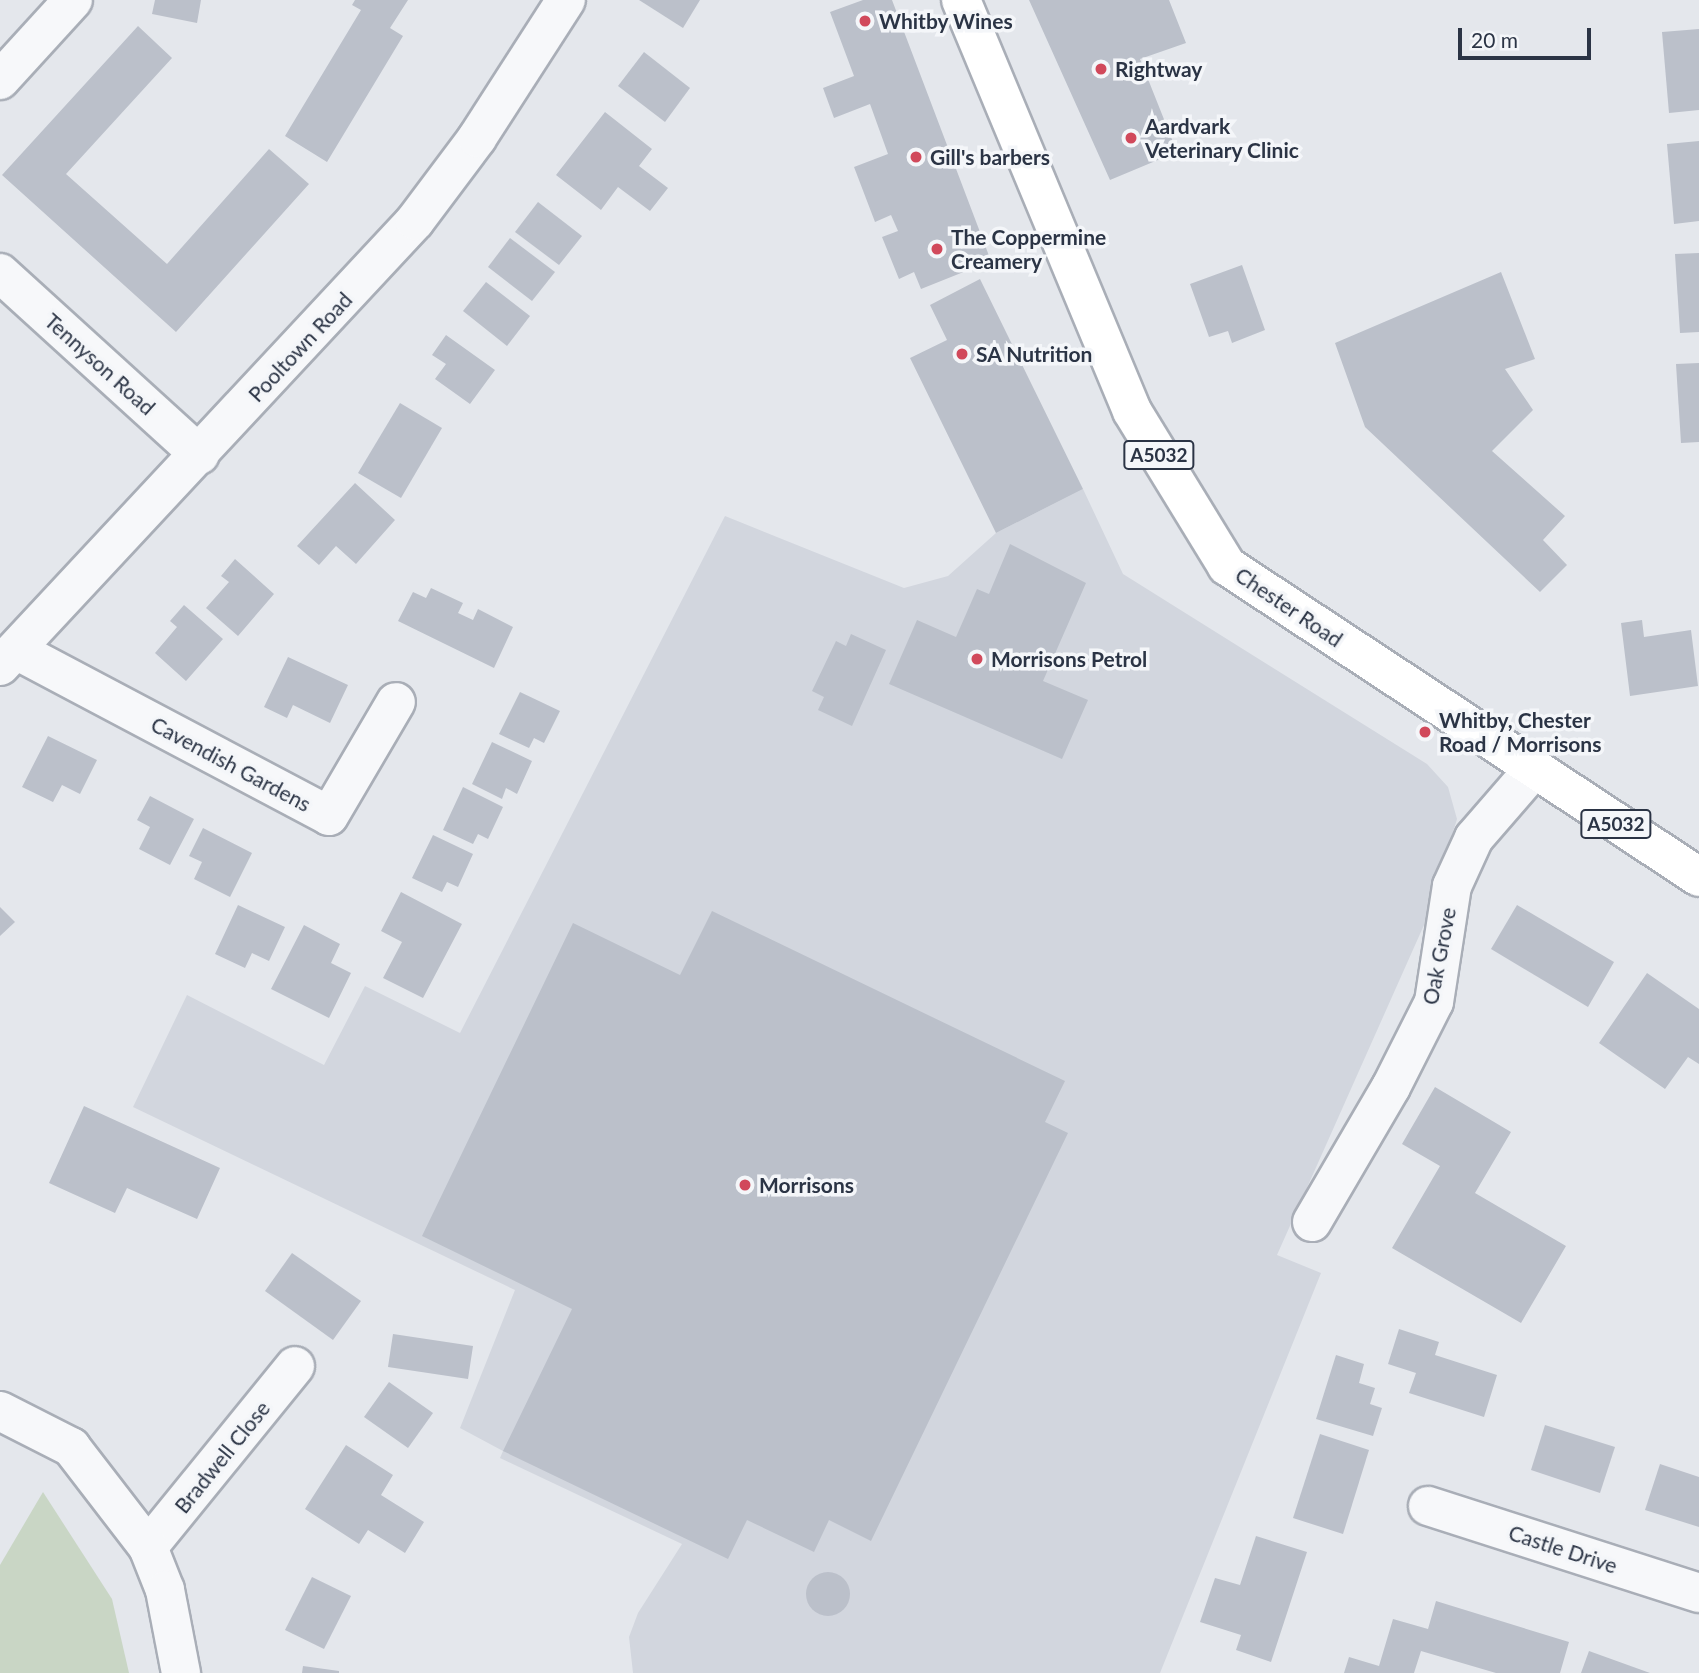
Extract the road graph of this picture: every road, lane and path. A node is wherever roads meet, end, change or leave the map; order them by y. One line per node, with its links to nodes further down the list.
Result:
1 (73, 0): 4 (street)
2 (566, 0): 6 (street, Pooltown Road)
3 (961, 0): 9 (main road, Chester Road / A5032)
4 (0, 80)
5 (0, 273): 6 (street, Tennyson Road)
6 (200, 454): 7 (street, Pooltown Road)
7 (8, 658): 8 (street, Cavendish Gardens)
8 (396, 702)
9 (1533, 770): 10 (main road, Chester Road / A5032); 11 (street, Oak Grove)
10 (1699, 877)
11 (1312, 1222)
12 (295, 1366): 15 (street, Bradwell Close)
13 (0, 1411): 15 (street)
14 (1428, 1506): 16 (street, Castle Drive)
15 (148, 1547): 17 (street)
16 (1699, 1593)
17 (181, 1673)

